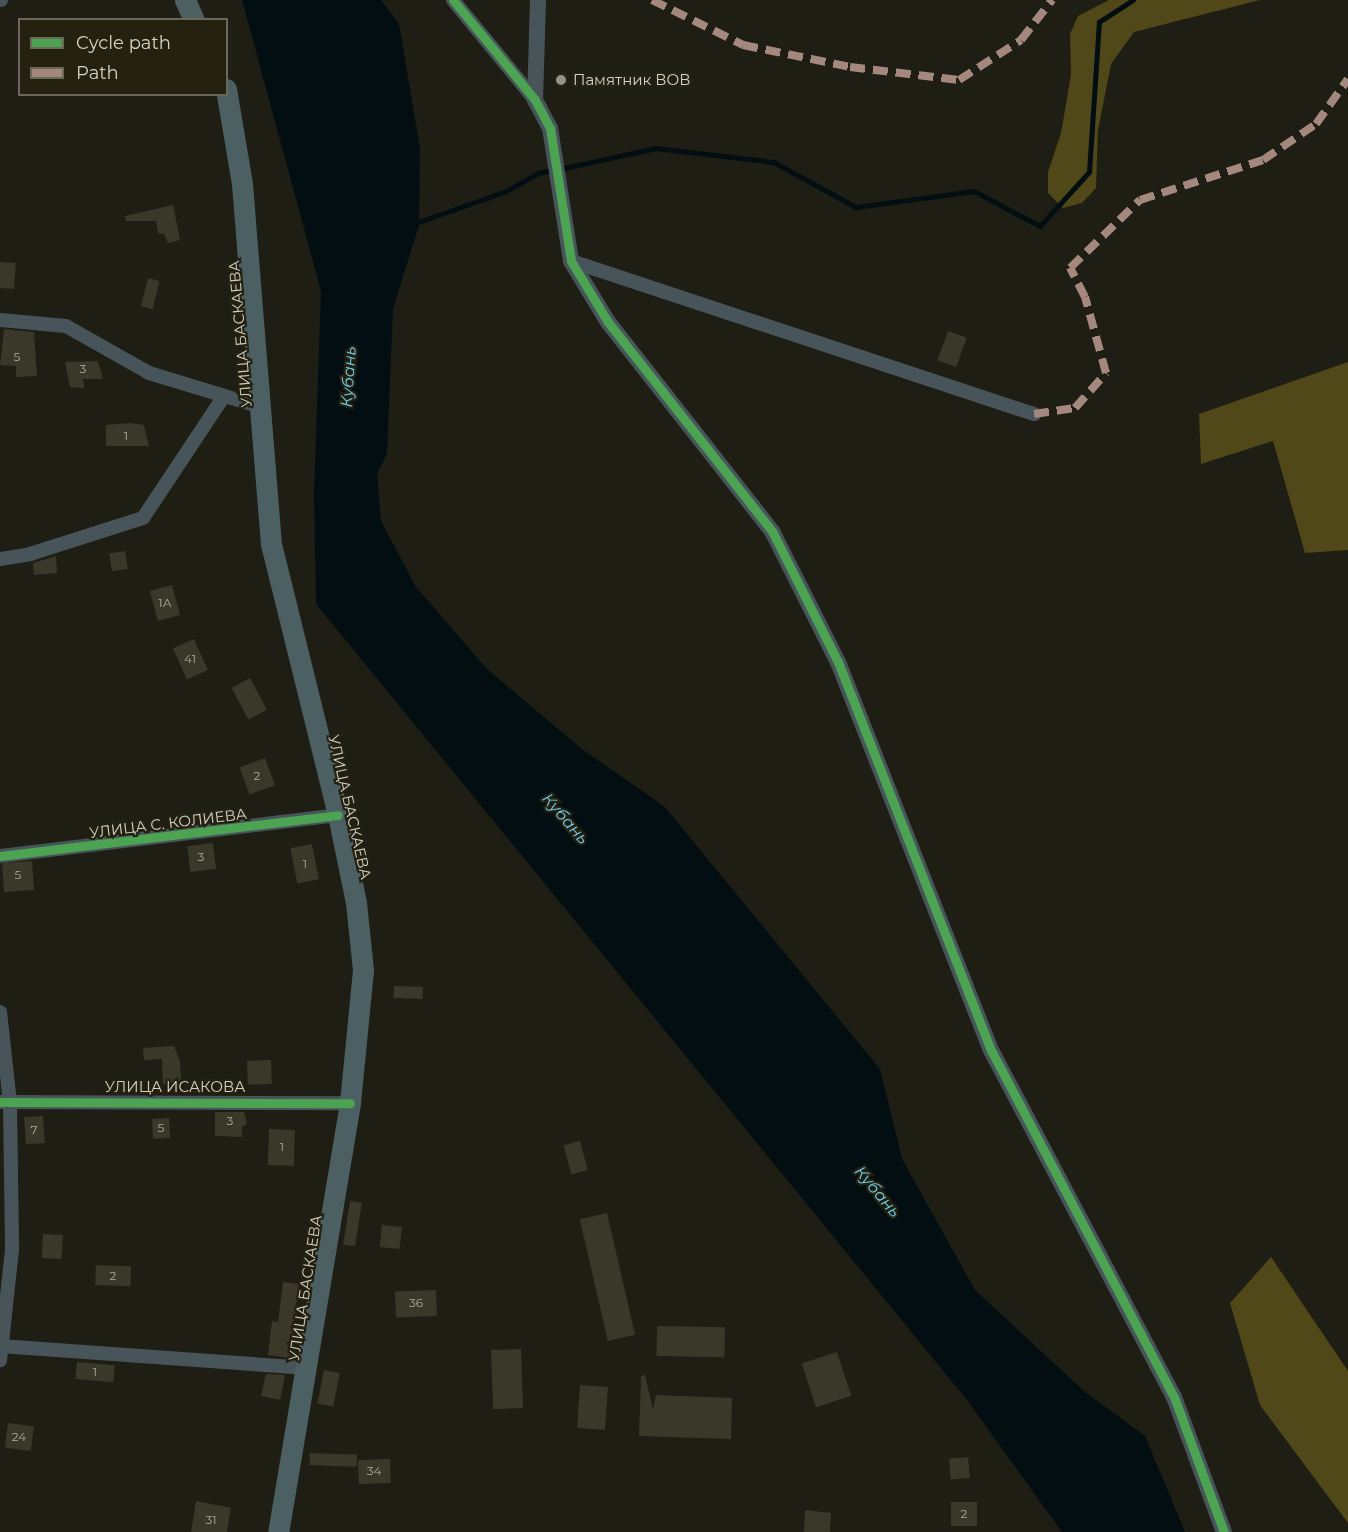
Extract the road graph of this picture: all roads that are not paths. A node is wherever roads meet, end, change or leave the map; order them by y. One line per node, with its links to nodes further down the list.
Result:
1 (184, 0): 4 (main road)
2 (453, 0): 6 (street)
3 (538, 0): 6 (street)
4 (193, 18)
5 (227, 96): 10 (main road, УЛИЦА БАСКАЕВА)
6 (535, 100): 7 (street)
7 (571, 261): 11 (street); 22 (street)
8 (0, 320): 9 (street)
9 (224, 396): 10 (street); 12 (street)
10 (261, 407): 13 (main road, УЛИЦА БАСКАЕВА)
11 (1034, 414)
12 (0, 559)
13 (338, 815): 14 (street, УЛИЦА С. КОЛИЕВА); 17 (main road, УЛИЦА БАСКАЕВА)
14 (0, 856)
15 (0, 1012): 16 (street)
16 (5, 1102): 17 (street, УЛИЦА ИСАКОВА); 18 (street)
17 (350, 1103): 20 (main road, УЛИЦА БАСКАЕВА)
18 (1, 1346): 19 (street); 20 (street)
19 (0, 1360)
20 (308, 1368): 21 (main road, УЛИЦА БАСКАЕВА)
21 (278, 1532)
22 (1224, 1532)

